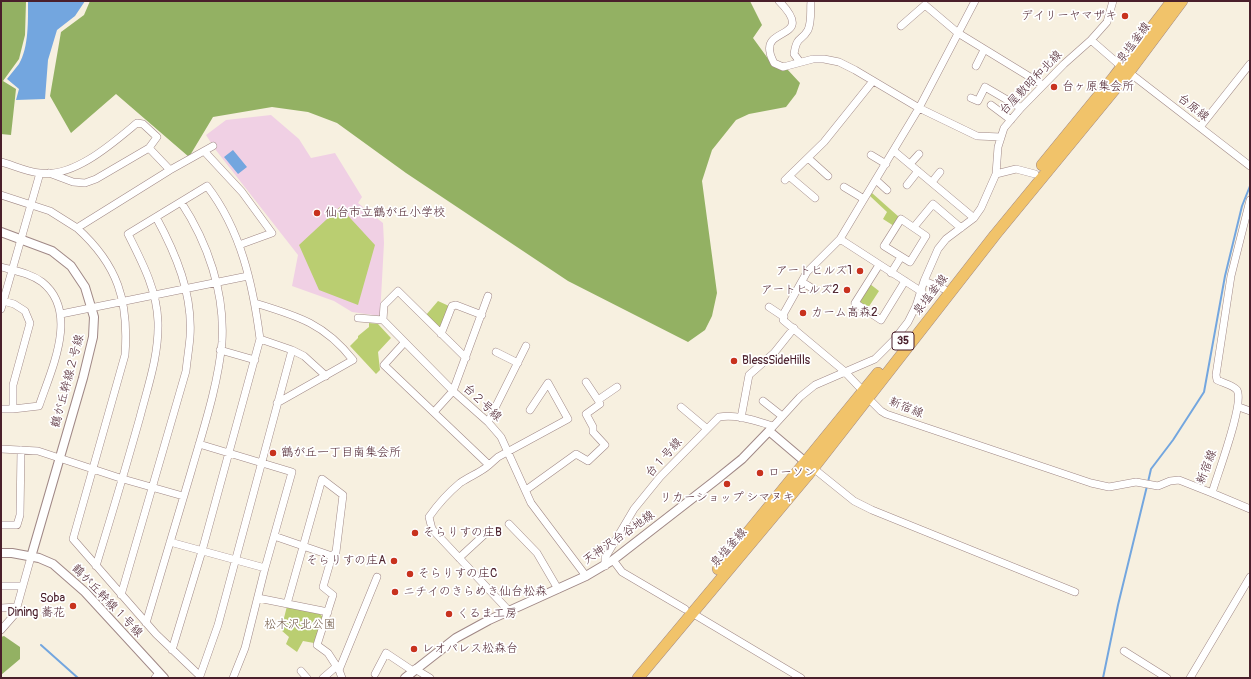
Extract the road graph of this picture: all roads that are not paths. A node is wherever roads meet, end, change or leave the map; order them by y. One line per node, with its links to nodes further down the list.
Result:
1 (779, 1): 11 (street)
2 (811, 1): 11 (street)
3 (975, 1): 8 (street)
4 (1114, 1): 9 (street, 台屋敷昭和北線)
5 (1172, 1): 14 (main road, 泉塩釜線 / 35)
6 (1182, 1): 14 (main road, 泉塩釜線 / 35)
7 (901, 26): 8 (street)
8 (958, 33): 10 (street); 19 (street)
9 (1091, 40): 14 (street, 台原線); 16 (street, 台屋敷昭和北線)
10 (984, 50): 13 (street); 16 (street)
11 (800, 62): 15 (street)
12 (1250, 64): 22 (street)
13 (976, 66)
14 (1125, 69): 22 (street, 台原線); 41 (main road, 泉塩釜線 / 35); 106 (main road, 泉塩釜線 / 35)
15 (873, 81): 19 (street); 30 (street)
16 (1043, 85): 20 (street, 台屋敷昭和北線)
17 (971, 98): 20 (street)
18 (991, 105): 21 (street)
19 (918, 108): 23 (street); 26 (street)
20 (1020, 108): 21 (street, 台屋敷昭和北線)
21 (1011, 120): 23 (street, 台屋敷昭和北線)
22 (1200, 127): 34 (street, 台原線)
23 (1001, 137): 40 (street, 台屋敷昭和北線)
24 (213, 146): 27 (street)
25 (149, 148): 35 (street); 38 (street); 38 (street)
26 (894, 150): 32 (street); 33 (street)
27 (204, 151): 35 (street); 62 (street)
28 (919, 154): 33 (street)
29 (871, 155): 32 (street)
30 (808, 158): 42 (street); 49 (street)
31 (1, 162): 39 (street)
32 (886, 164): 43 (street)
33 (910, 164): 36 (street)
34 (1250, 166)
35 (170, 170): 57 (street)
36 (918, 171): 44 (street); 45 (street)
37 (940, 172): 44 (street)
38 (49, 173): 39 (street)
39 (40, 174): 53 (street)
40 (996, 174): 41 (street); 55 (street, 台屋敷昭和北線)
41 (1035, 174): 74 (main road, 泉塩釜線 / 35)
42 (828, 176)
43 (876, 180): 47 (street); 50 (street)
44 (932, 182): 55 (street)
45 (907, 185)
46 (844, 187): 50 (street)
47 (887, 190)
48 (1, 195): 53 (street)
49 (815, 198)
50 (864, 199): 61 (street)
51 (1250, 200): 111 (street, 新宿線)
52 (181, 202): 54 (street); 62 (street); 71 (street)
53 (31, 204): 57 (street); 60 (street)
54 (156, 217): 73 (street); 77 (street)
55 (974, 218): 58 (street, 台屋敷昭和北線)
56 (914, 227): 58 (street); 63 (street); 63 (street)
57 (77, 228): 80 (street)
58 (961, 228): 70 (street, 台屋敷昭和北線)
59 (1, 232): 60 (street, 鶴が丘幹線２号線)
60 (21, 238): 66 (street); 82 (street, 鶴が丘幹線２号線)
61 (840, 239): 64 (street); 72 (street)
62 (239, 245): 68 (street)
63 (901, 256): 67 (street)
64 (878, 265): 67 (street); 69 (street)
65 (1, 267): 66 (street)
66 (12, 271): 79 (street); 85 (street)
67 (891, 273): 69 (street)
68 (248, 276): 71 (street); 81 (street)
69 (904, 281): 76 (street)
70 (924, 281): 74 (street); 76 (street, 台屋敷昭和北線)
71 (216, 282): 73 (street); 95 (street)
72 (802, 282): 75 (street); 87 (street)
73 (186, 288): 77 (street); 133 (street)
74 (944, 289): 106 (main road, 泉塩釜線 / 35)
75 (815, 290)
76 (922, 292): 101 (street, 台屋敷昭和北線)
77 (154, 296): 80 (street); 132 (street)
78 (488, 296): 86 (street)
79 (3, 299): 84 (street); 112 (street)
80 (124, 301): 82 (street); 131 (street)
81 (255, 303): 92 (street); 102 (street)
82 (92, 307): 85 (street); 127 (street, 鶴が丘幹線２号線)
83 (769, 307): 87 (street, 新宿線)
84 (1, 309)
85 (61, 314): 112 (street)
86 (482, 315): 91 (street); 98 (street)
87 (784, 317): 90 (street, 新宿線)
88 (358, 318): 89 (street)
89 (383, 320): 91 (street); 93 (street, 台２号線)
90 (794, 328): 101 (street, 新宿線); 118 (street)
91 (441, 334): 98 (street)
92 (260, 339): 96 (street); 99 (street)
93 (404, 343): 105 (street, 台２号線); 116 (street)
94 (526, 346): 100 (street)
95 (220, 350): 99 (street); 122 (street)
96 (292, 350): 102 (street); 109 (street)
97 (496, 352): 100 (street)
98 (466, 358): 105 (street)
99 (255, 360): 125 (street)
100 (518, 363): 119 (street)
101 (844, 371): 106 (street, 新宿線); 117 (street, 台屋敷昭和北線)
102 (326, 376): 109 (street)
103 (586, 382): 107 (street)
104 (616, 387): 107 (street)
105 (453, 391): 116 (street); 119 (street, 台２号線)
106 (865, 395): 130 (main road, 泉塩釜線 / 35); 135 (street, 新宿線)
107 (598, 400): 134 (street)
108 (763, 400): 117 (street)
109 (277, 403): 128 (street)
110 (681, 407): 120 (street)
111 (1239, 407): 115 (street); 135 (street, 新宿線)
112 (13, 408): 113 (street)
113 (1, 409)
114 (530, 410): 126 (street)
115 (1250, 411)
116 (434, 412): 129 (street)
117 (782, 416): 121 (street, 台屋敷昭和北線)
118 (741, 418): 120 (street, 台１号線); 121 (street, 台１号線)
119 (488, 422): 126 (street, 台２号線)
120 (706, 428): 152 (street, 台１号線)
121 (771, 429): 130 (street); 150 (street, 天神沢台谷地線)
122 (198, 444): 125 (street); 136 (street)
123 (1, 449): 124 (street)
124 (21, 450): 127 (street); 139 (street)
125 (229, 453): 128 (street); 144 (street)
126 (507, 453): 129 (street); 134 (street, 台２号線)
127 (59, 457): 131 (street); 147 (street, 鶴が丘幹線２号線)
128 (261, 462): 141 (street); 149 (street)
129 (489, 465): 148 (street)
130 (810, 465): 160 (street); 167 (main road, 泉塩釜線 / 35)
131 (92, 469): 132 (street); 151 (street)
132 (123, 479): 133 (street); 151 (street)
133 (152, 488): 136 (street); 161 (street)
134 (526, 490): 154 (street, 台２号線)
135 (1212, 493): 137 (street)
136 (184, 496): 142 (street)
137 (1250, 509)
138 (509, 524): 159 (street)
139 (1, 525)
140 (485, 534): 148 (street)
141 (274, 536): 143 (street); 153 (street)
142 (170, 542): 144 (street); 169 (street)
143 (303, 545): 146 (street); 146 (street); 163 (street)
144 (202, 551): 149 (street); 171 (street)
145 (1, 553): 147 (street, 鶴が丘幹線１号線)
146 (332, 556): 168 (street)
147 (31, 557): 158 (street); 177 (street, 鶴が丘幹線１号線)
148 (459, 558): 166 (street)
149 (235, 560): 153 (street); 171 (street)
150 (613, 560): 152 (street, 天神沢台谷地線); 167 (street)
151 (96, 566): 161 (street)
152 (605, 566): 154 (street, 天神沢台谷地線)
153 (265, 568): 162 (street)
154 (586, 576): 159 (street, 天神沢台谷地線)
155 (377, 577): 173 (street)
156 (1250, 577): 188 (street)
157 (1, 586): 158 (street)
158 (22, 586): 164 (street)
159 (558, 589): 166 (street, 天神沢台谷地線)
160 (1075, 592)
161 (121, 595): 169 (street)
162 (258, 598): 163 (street); 178 (street)
163 (287, 604): 168 (street)
164 (17, 607): 165 (street); 170 (street)
165 (1, 608)
166 (509, 611): 174 (street, 天神沢台谷地線)
167 (688, 611): 184 (main road, 泉塩釜線 / 35); 185 (main road, 泉塩釜線 / 35); 186 (street)
168 (328, 612): 173 (street)
169 (146, 623): 171 (street)
170 (1, 630)
171 (172, 650)
172 (1124, 651): 187 (street)
173 (338, 668): 180 (street); 181 (street)
174 (414, 670): 176 (street); 182 (street, 天神沢台谷地線); 183 (street)
175 (301, 671): 179 (street)
176 (375, 674)
177 (159, 676)
178 (233, 678)
179 (307, 678)
180 (323, 678)
181 (342, 678)
182 (405, 678)
183 (430, 678)
184 (629, 678)
185 (638, 678)
186 (801, 678)
187 (1167, 678)
188 (1190, 678)

